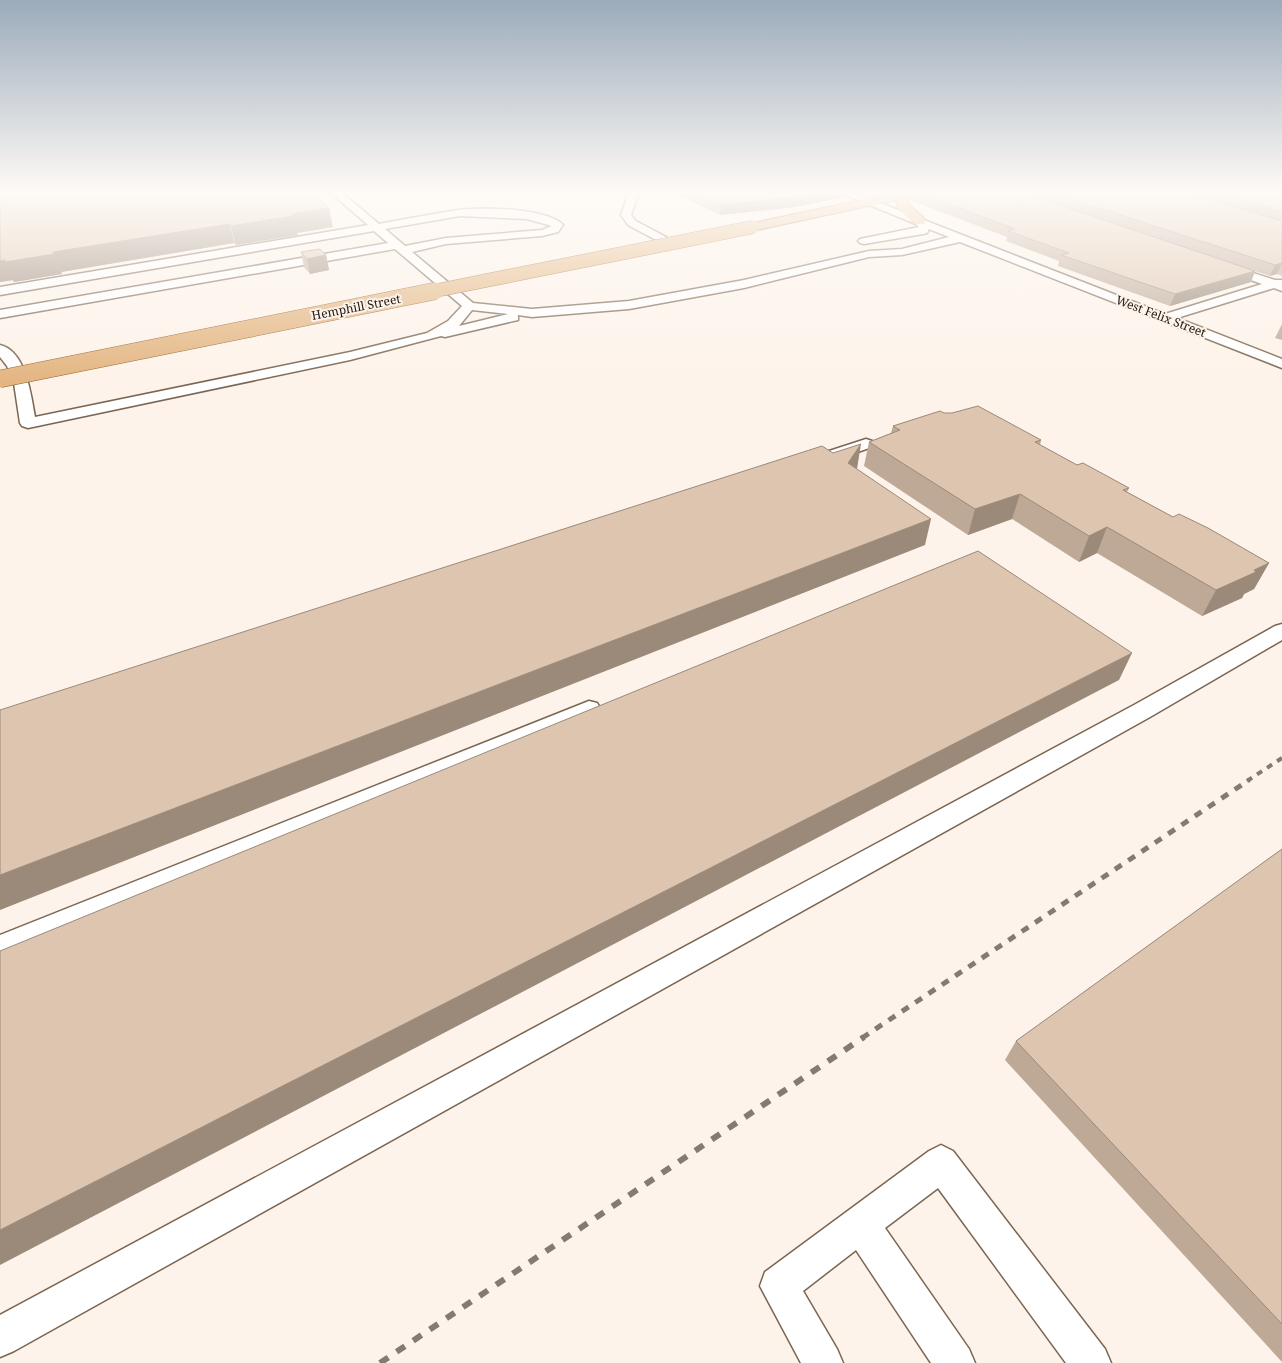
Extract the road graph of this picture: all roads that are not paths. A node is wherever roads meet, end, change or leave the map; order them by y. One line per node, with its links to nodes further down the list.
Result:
1 (209, 256): 13 (street)
2 (221, 256): 11 (street)
3 (348, 256): 11 (street)
4 (409, 256): 15 (street)
5 (612, 256): 27 (main road, Hemphill Street, bridge)
6 (812, 256): 10 (street)
7 (862, 256): 10 (street)
8 (1005, 256): 18 (street, West Felix Street)
9 (1209, 262): 12 (street)
10 (793, 271): 17 (street)
11 (236, 272): 20 (street)
12 (1280, 284): 14 (street)
13 (0, 291)
14 (1215, 303): 16 (street); 18 (street)
15 (470, 306): 17 (street); 22 (street)
16 (1238, 311)
17 (532, 313): 22 (street)
18 (1165, 318): 23 (street, West Felix Street)
19 (1208, 321): 21 (street)
20 (2, 327)
21 (1236, 332): 23 (street); 24 (street)
22 (432, 336): 25 (street)
23 (1218, 339): 26 (street, West Felix Street)
24 (1273, 346)
25 (0, 349)
26 (1282, 364)
27 (0, 379)
28 (866, 444): 29 (street)
29 (810, 463)
30 (1282, 631): 34 (street)
31 (588, 709): 32 (street)
32 (0, 948)
33 (860, 1224): 35 (street); 36 (street); 37 (street)
34 (0, 1337)
35 (822, 1363)
36 (955, 1363)
37 (1091, 1363)

